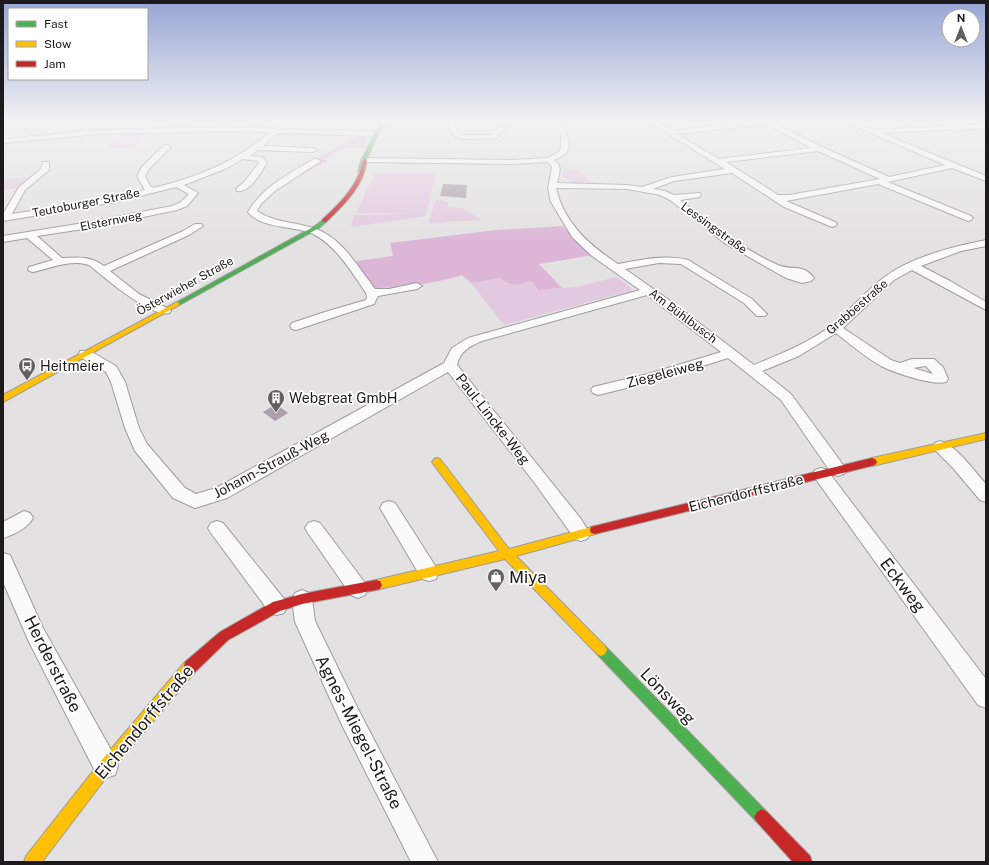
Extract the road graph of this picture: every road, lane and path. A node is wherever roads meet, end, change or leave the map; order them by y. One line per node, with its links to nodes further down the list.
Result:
1 (151, 162): 20 (street)
2 (232, 162): 16 (street, Teutoburger Straße)
3 (263, 162): 18 (street)
4 (315, 162): 28 (street)
5 (363, 162): 28 (street, Österwieher Straße)
6 (552, 162): 17 (street, Am Bühlbusch)
7 (720, 162): 12 (street)
8 (849, 162): 14 (street)
9 (948, 162): 11 (street)
10 (46, 164): 24 (street)
11 (954, 165): 13 (street); 14 (street)
12 (734, 170): 19 (street); 23 (street)
13 (986, 179)
14 (889, 180): 15 (street)
15 (880, 182): 23 (street); 25 (street)
16 (177, 184): 20 (street, Teutoburger Straße); 29 (street, Elsternweg)
17 (553, 185): 19 (street, Lessingstraße); 34 (street, Am Bühlbusch)
18 (240, 188)
19 (644, 189): 22 (street, Lessingstraße)
20 (151, 191): 24 (street, Teutoburger Straße)
21 (696, 194): 22 (street, Lessingstraße)
22 (673, 198): 36 (street, Lessingstraße)
23 (778, 198): 26 (street)
24 (4, 218)
25 (968, 218)
26 (832, 224)
27 (198, 226): 37 (street)
28 (312, 230): 40 (street); 42 (street, Österwieher Straße)
29 (29, 235): 30 (street, Elsternweg); 32 (street)
30 (3, 239)
31 (986, 243): 33 (street, Grabbestraße)
32 (60, 261): 35 (street); 37 (street)
33 (912, 266): 41 (street); 45 (street, Grabbestraße)
34 (616, 268): 39 (street, Am Bühlbusch); 43 (street)
35 (33, 269)
36 (778, 269)
37 (102, 271): 42 (street)
38 (417, 286): 40 (street)
39 (649, 290): 46 (street, Am Bühlbusch); 48 (street, Paul-Lincke-Weg)
40 (372, 293): 44 (street)
41 (986, 307)
42 (165, 311): 47 (street, Österwieher Straße)
43 (761, 314)
44 (296, 326)
45 (836, 328): 49 (street); 50 (street, Grabbestraße)
46 (731, 353): 50 (street, Am Bühlbusch); 51 (street, Ziegeleiweg)
47 (85, 354): 48 (street, Johann-Strauß-Weg); 52 (street, Österwieher Straße)
48 (450, 365): 63 (street, Paul-Lincke-Weg)
49 (901, 368)
50 (753, 370): 56 (street, Am Bühlbusch)
51 (598, 390)
52 (3, 399)
53 (986, 436): 54 (street, Eichendorffstraße)
54 (940, 447): 56 (street, Eichendorffstraße); 57 (street)
55 (437, 462): 64 (street)
56 (829, 472): 63 (street, Eichendorffstraße); 70 (street, Eckweg)
57 (986, 495)
58 (389, 508): 66 (street)
59 (24, 518): 62 (street)
60 (217, 528): 69 (street)
61 (314, 528): 67 (street)
62 (3, 531)
63 (581, 534): 64 (street, Eichendorffstraße)
64 (507, 554): 66 (street, Eichendorffstraße); 74 (street, Lönsweg)
65 (3, 561): 71 (street, Herderstraße)
66 (429, 573): 67 (street, Eichendorffstraße)
67 (358, 589): 68 (street, Eichendorffstraße)
68 (302, 599): 69 (street, Eichendorffstraße); 73 (street, Agnes-Miegel-Straße)
69 (277, 606): 71 (street, Eichendorffstraße)
70 (986, 697)
71 (106, 766): 72 (street, Eichendorffstraße)
72 (32, 862)
73 (425, 862)
74 (804, 862)

